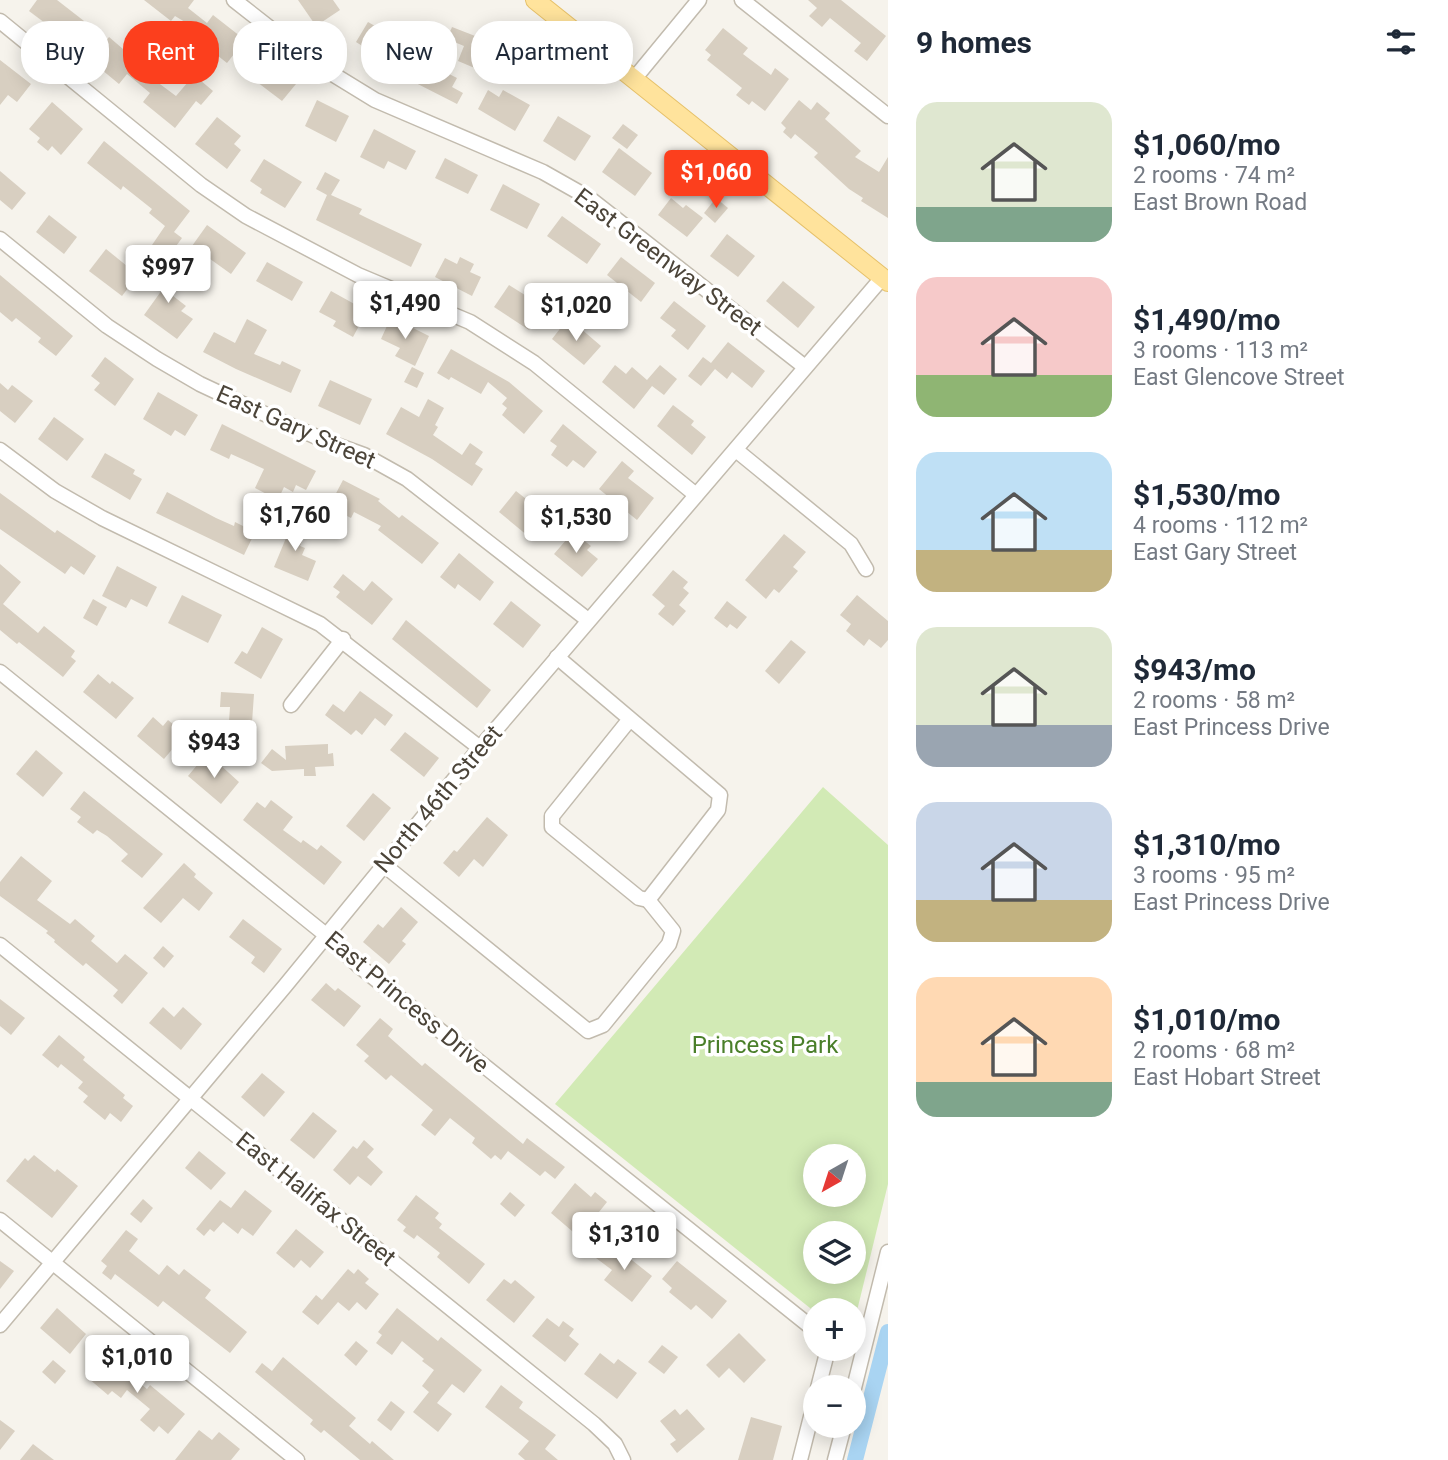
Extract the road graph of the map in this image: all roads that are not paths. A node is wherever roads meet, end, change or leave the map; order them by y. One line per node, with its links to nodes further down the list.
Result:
1 (535, 0): 6 (main road)
2 (699, 0): 6 (street)
3 (742, 0): 7 (street)
4 (239, 1): 10 (street, East Greenway Street)
5 (0, 21): 13 (street)
6 (634, 79): 9 (main road)
7 (888, 116)
8 (0, 239): 15 (street, East Gary Street)
9 (885, 280): 10 (street, North 46th Street)
10 (805, 367): 12 (street, North 46th Street)
11 (0, 450): 16 (street)
12 (736, 450): 13 (street, North 46th Street); 14 (street)
13 (696, 495): 15 (street, North 46th Street)
14 (866, 569)
15 (588, 620): 17 (street, North 46th Street)
16 (343, 639): 19 (street); 21 (street)
17 (557, 657): 20 (street); 21 (street, North 46th Street)
18 (0, 672): 24 (street, East Princess Drive)
19 (291, 705)
20 (630, 719): 23 (street); 23 (street)
21 (481, 748): 22 (street, North 46th Street)
22 (384, 865): 23 (street); 24 (street, North 46th Street)
23 (648, 900)
24 (326, 934): 26 (street, North 46th Street); 30 (street, East Princess Drive)
25 (0, 945): 26 (street, East Halifax Street)
26 (191, 1098): 29 (street, North 46th Street); 36 (street, East Halifax Street)
27 (0, 1220): 29 (street)
28 (888, 1252): 32 (street)
29 (53, 1263): 31 (street, North 46th Street); 35 (street)
30 (803, 1321)
31 (0, 1325)
32 (857, 1375)
33 (806, 1438): 37 (street)
34 (841, 1438): 38 (street)
35 (297, 1460)
36 (623, 1460)
37 (800, 1460)
38 (835, 1460)

